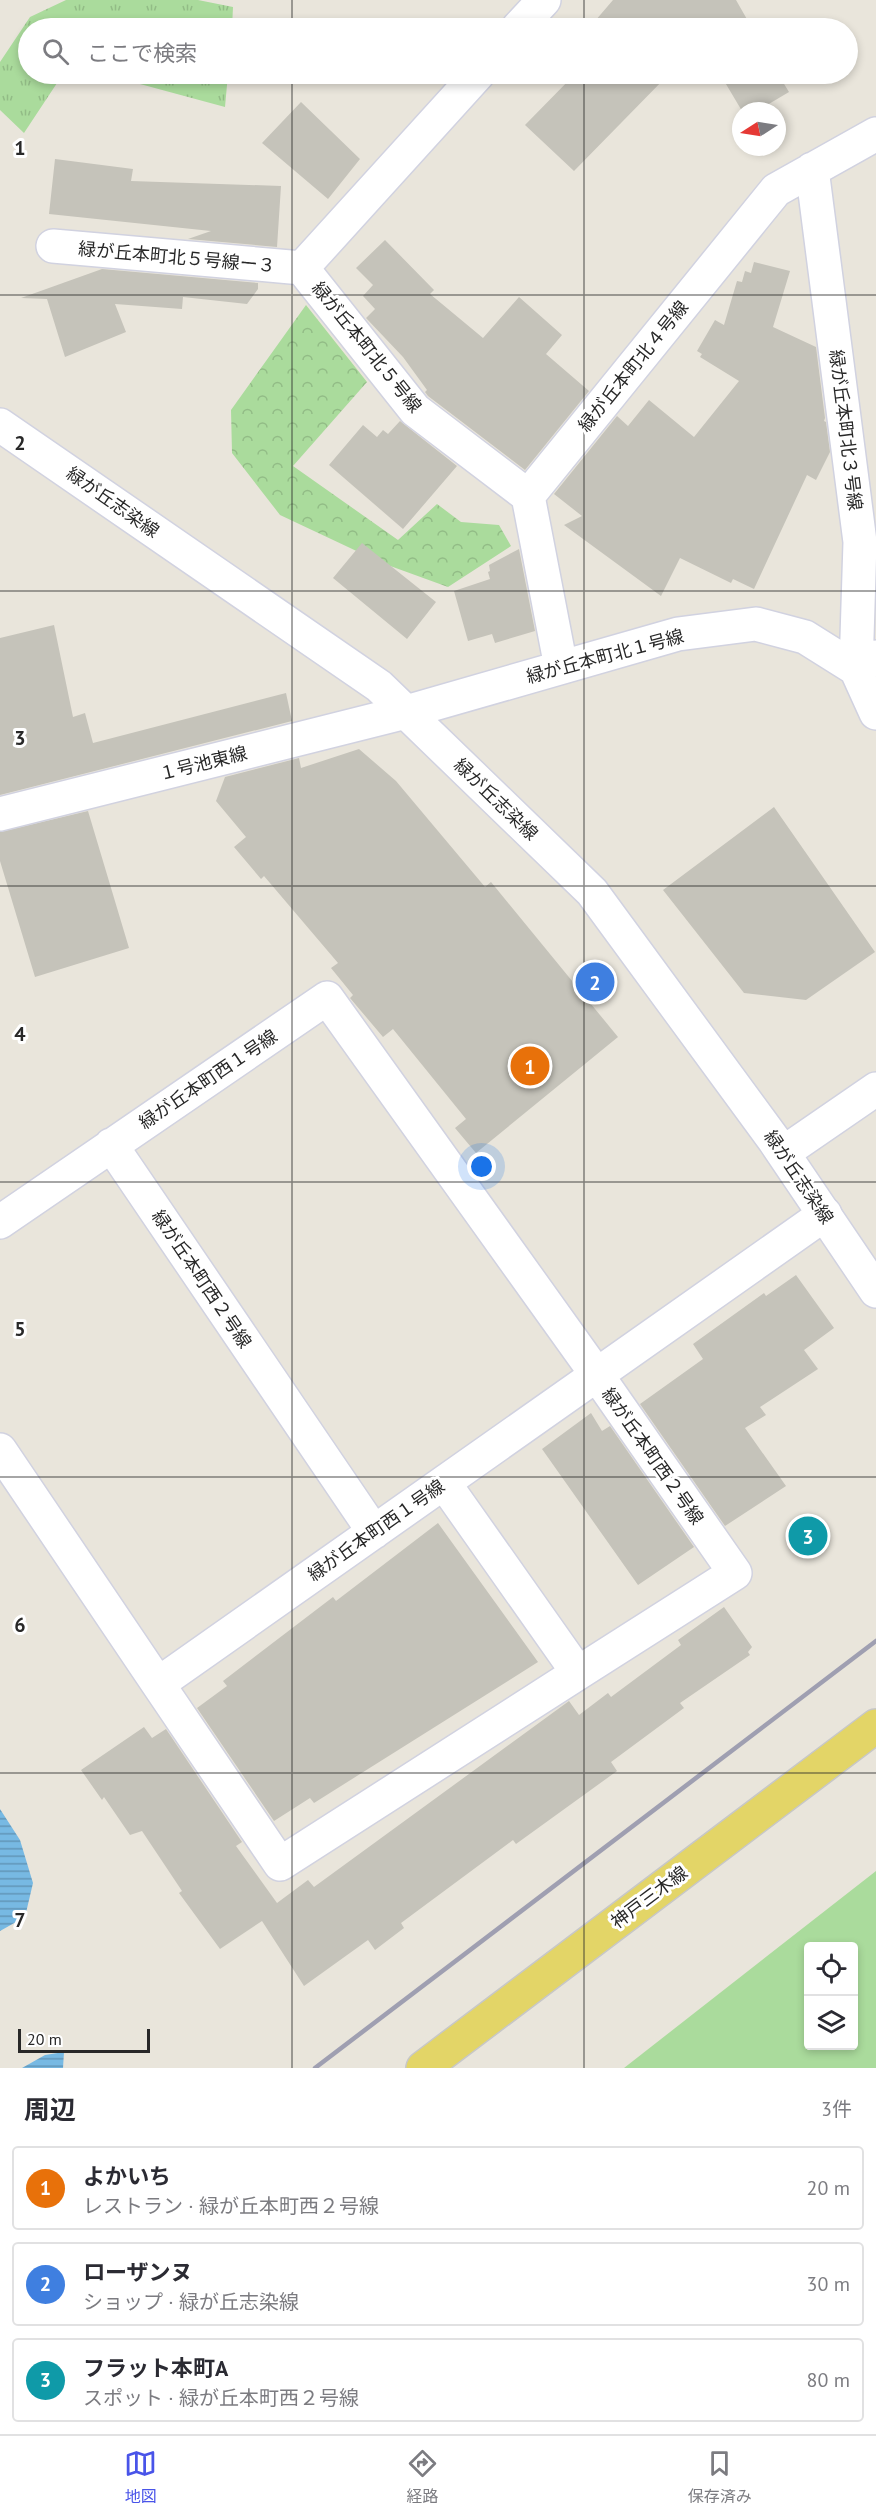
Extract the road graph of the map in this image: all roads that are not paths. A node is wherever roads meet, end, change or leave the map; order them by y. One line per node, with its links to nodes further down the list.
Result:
1 (544, 0): 2 (street)
2 (527, 18)
3 (469, 84): 7 (street, 緑が丘本町北５号線)
4 (876, 134): 5 (street, 緑が丘本町北４号線)
5 (812, 170): 9 (street, 緑が丘本町北４号線); 10 (street, 緑が丘本町北３号線)
6 (53, 246): 7 (street, 緑が丘本町北５号線ー３)
7 (302, 268): 9 (street, 緑が丘本町北５号線)
8 (0, 424): 12 (street, 緑が丘志染線)
9 (528, 496): 11 (street)
10 (866, 663): 11 (street, 緑が丘本町北１号線); 13 (street)
11 (561, 667): 12 (street, 緑が丘本町北１号線)
12 (406, 712): 14 (street, １号池東線); 18 (street, 緑が丘志染線)
13 (876, 713)
14 (0, 814)
15 (327, 998): 17 (street, 緑が丘本町西１号線); 22 (street, 緑が丘本町西２号線)
16 (876, 1089): 18 (street)
17 (111, 1145): 20 (street, 緑が丘本町西１号線); 25 (street, 緑が丘本町西２号線)
18 (783, 1153): 19 (street, 緑が丘志染線)
19 (825, 1214): 21 (street, 緑が丘志染線); 22 (street, 緑が丘本町西１号線)
20 (0, 1222)
21 (876, 1291)
22 (597, 1375): 24 (street, 緑が丘本町西１号線); 26 (street, 緑が丘本町西２号線)
23 (0, 1450): 27 (street)
24 (444, 1483): 25 (street, 緑が丘本町西１号線); 26 (street)
25 (374, 1532): 27 (street, 緑が丘本町西１号線)
26 (578, 1673): 27 (street)
27 (158, 1684)
28 (876, 1726): 29 (main road, 神戸三木線)
29 (423, 2068)

